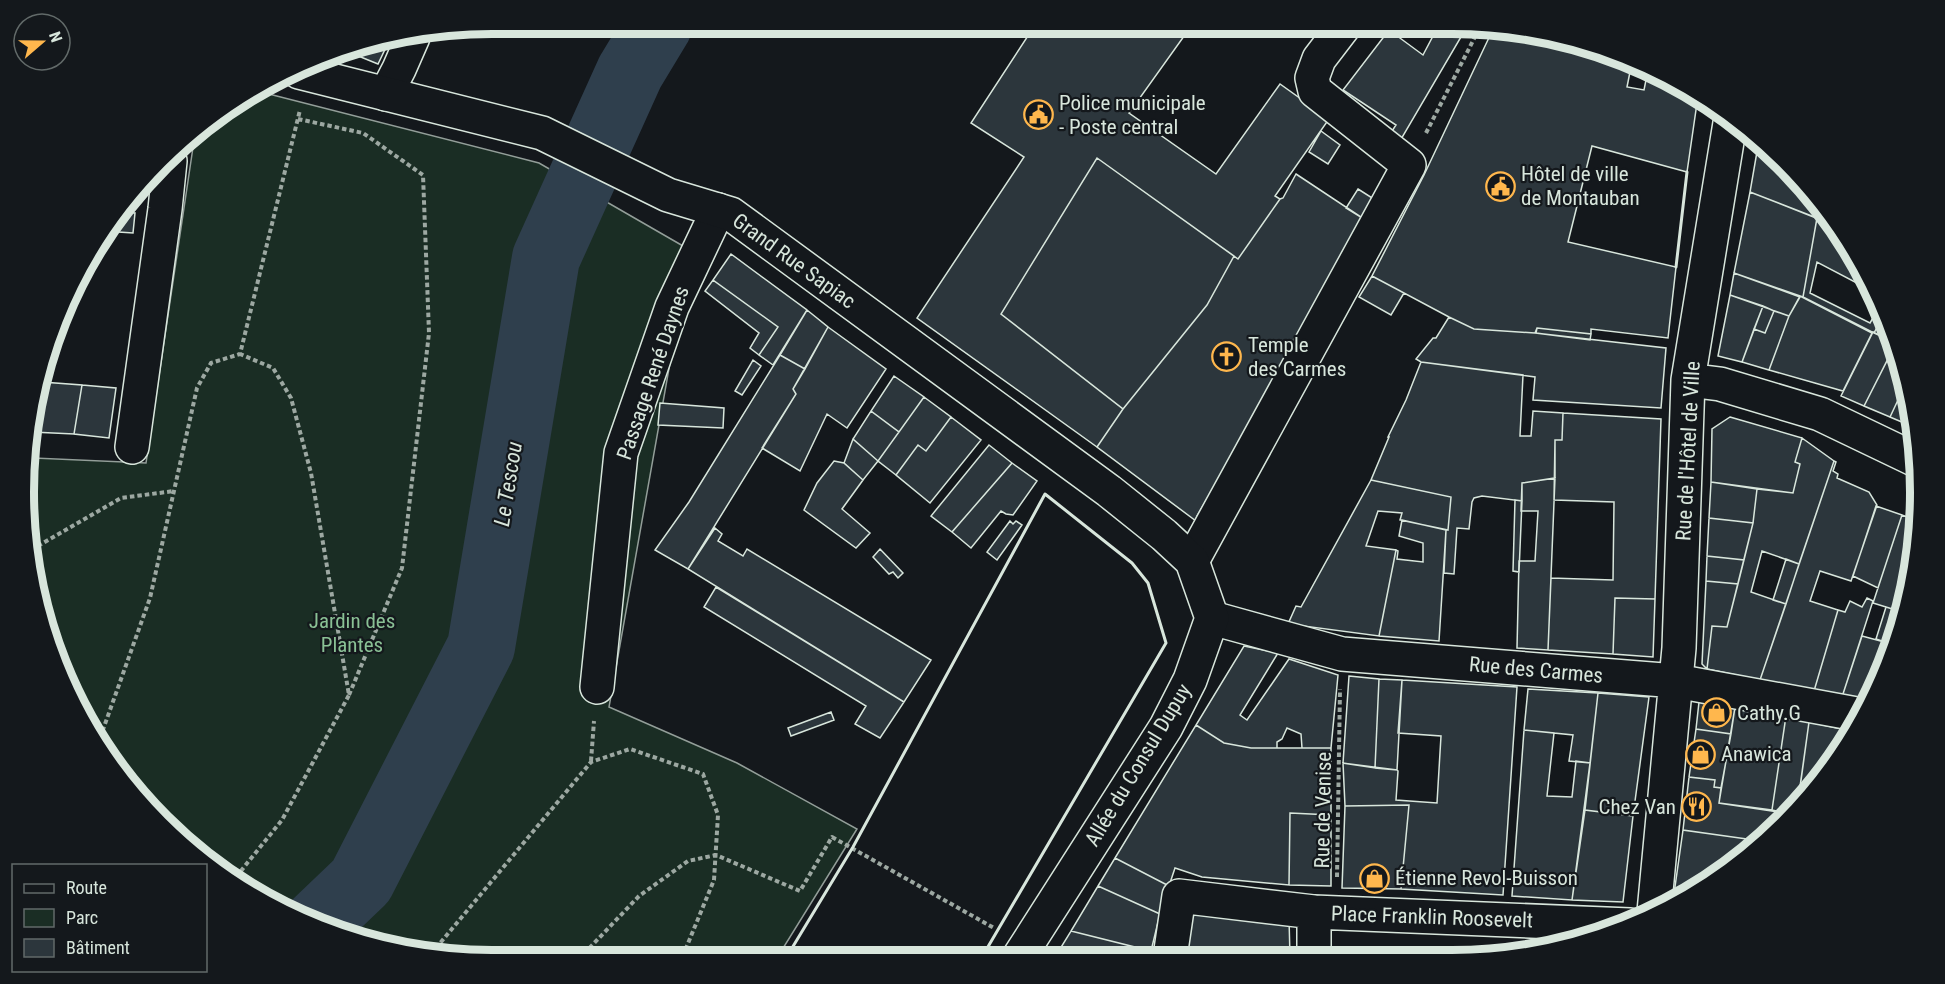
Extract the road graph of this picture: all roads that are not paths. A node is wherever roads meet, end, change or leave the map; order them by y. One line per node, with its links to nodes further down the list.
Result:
1 (1338, 34): 11 (street)
2 (411, 42): 4 (street)
3 (307, 74): 4 (street, Grand Rue Sapiac)
4 (386, 94): 7 (street, Grand Rue Sapiac)
5 (1729, 127): 8 (street, Rue de l'Hôtel de Ville)
6 (169, 167): 9 (street)
7 (718, 210): 11 (street, Grand Rue Sapiac); 14 (street, Passage René Daynes)
8 (1688, 380): 10 (street); 13 (street, Rue de l'Hôtel de Ville)
9 (132, 447)
10 (1909, 457)
11 (1192, 561): 12 (street)
12 (1212, 618): 13 (street, Rue des Carmes); 19 (street, Allée du Consul Dupuy)
13 (1676, 681): 15 (street, Rue des Carmes); 16 (street, Rue de l'Hôtel de Ville)
14 (597, 687)
15 (1853, 713)
16 (1655, 902)
17 (1325, 913): 18 (street, Place Franklin Roosevelt); 20 (street); 21 (street, Place Franklin Roosevelt)
18 (1603, 924)
19 (1024, 950)
20 (1171, 950)
21 (1316, 950)

